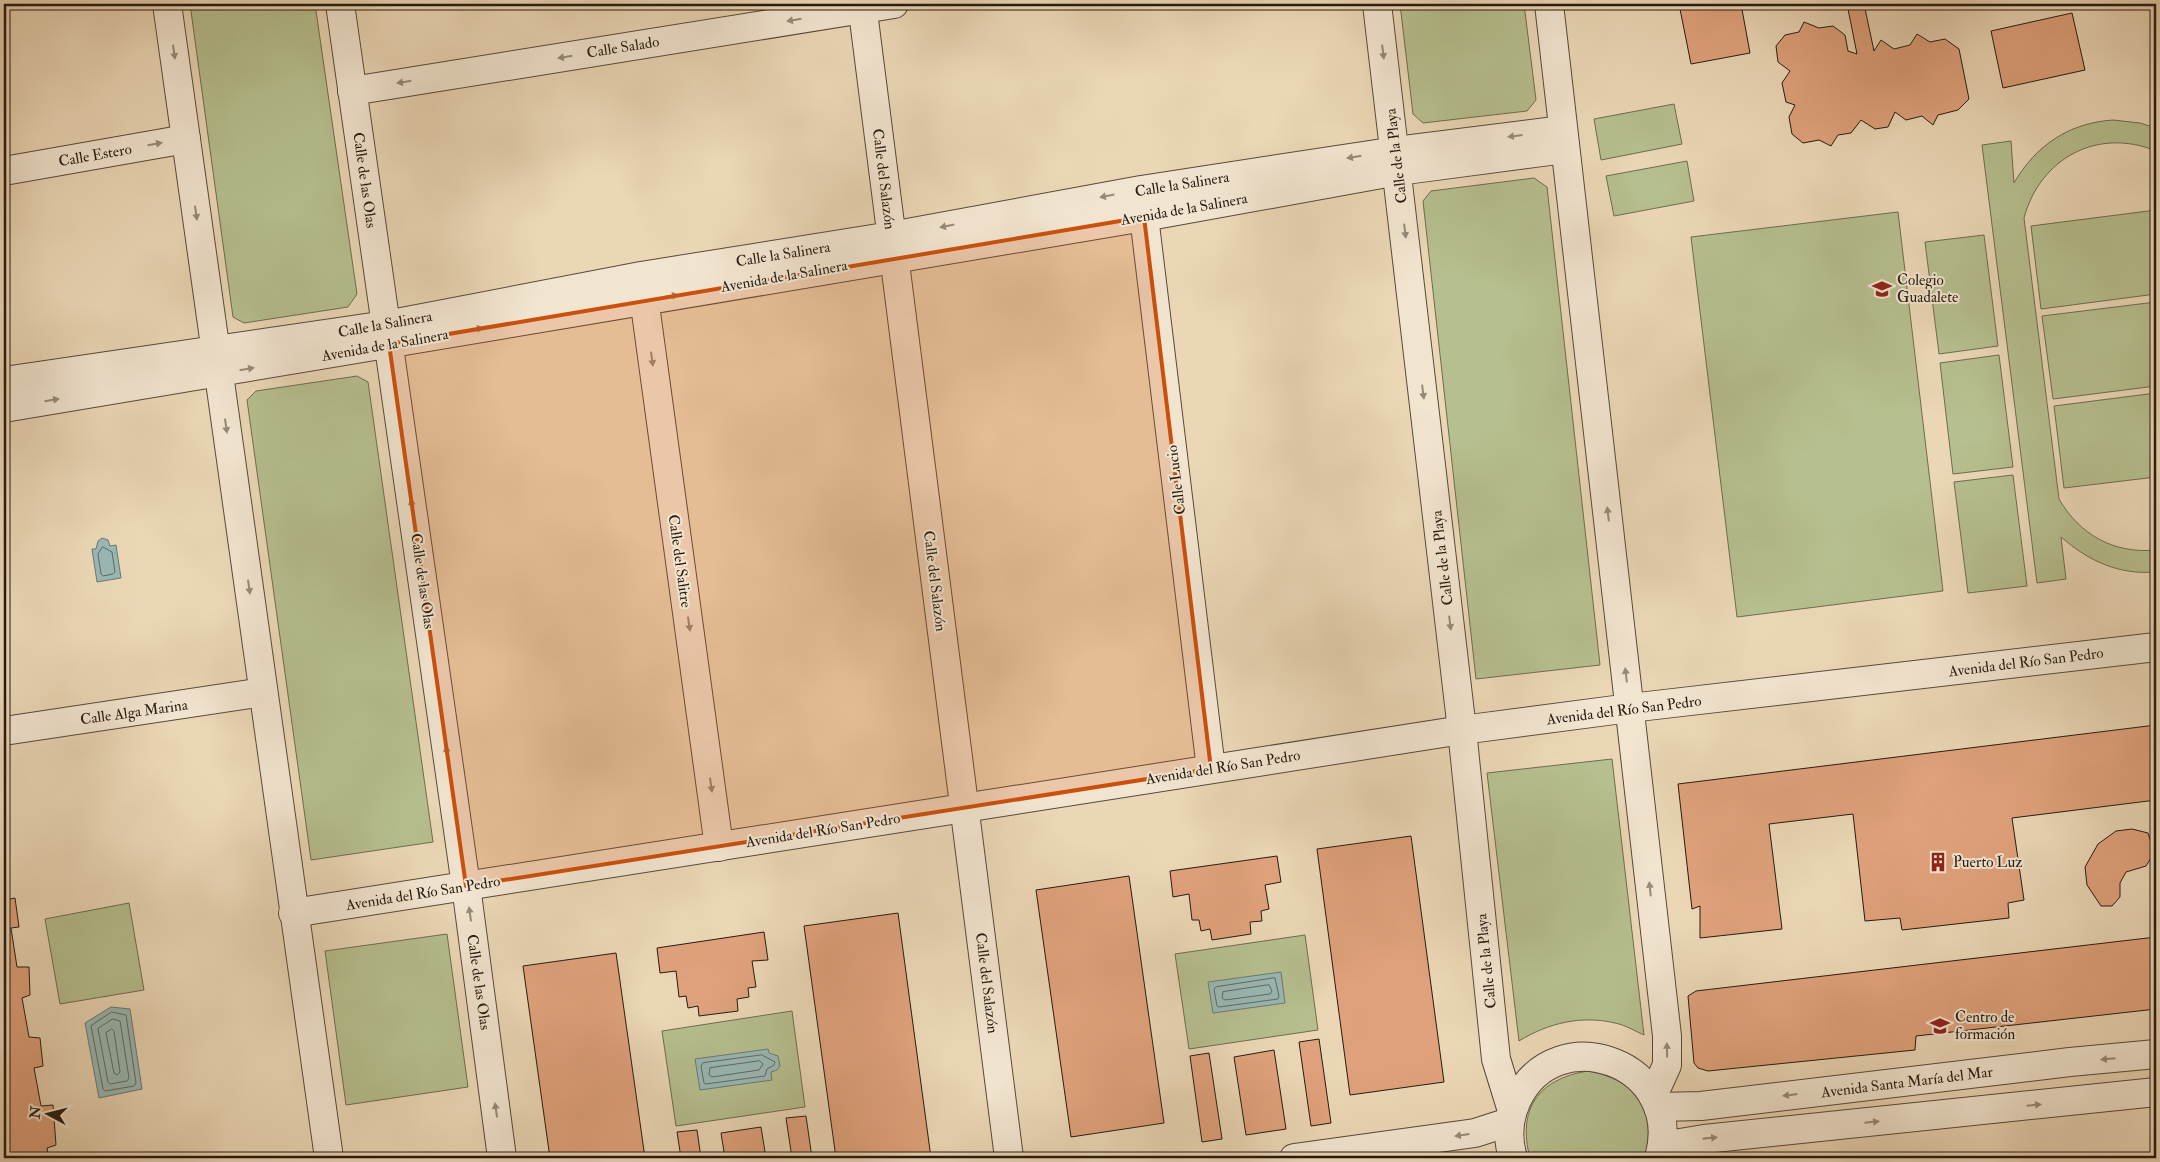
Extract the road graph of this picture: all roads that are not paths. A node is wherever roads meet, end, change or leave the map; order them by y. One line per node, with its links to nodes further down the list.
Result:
1 (167, 4): 8 (street, one-way to 8)
2 (340, 4): 7 (street, Calle de las Olas)
3 (894, 4): 6 (street, Calle Salado)
4 (1377, 4): 10 (street, Calle de la Playa, one-way to 10)
5 (1549, 4): 9 (street)
6 (862, 7): 7 (street, Calle Salado, one-way to 7); 14 (street, Calle del Salazón)
7 (352, 91): 16 (street, Calle de las Olas)
8 (186, 139): 11 (street, Calle Estero, one-way to 8); 17 (street, one-way to 17)
9 (1564, 140): 10 (street, Avenida de la Salinera); 22 (street, one-way to 9)
10 (1397, 161): 12 (street, Calle la Salinera, one-way to 12); 13 (street, Avenida de la Salinera); 23 (street, Calle de la Playa, one-way to 23)
11 (4, 171)
12 (1141, 190): 13 (street, Calle Lucio); 14 (street, Calle la Salinera, one-way to 14)
13 (1144, 217): 14 (street, Avenida de la Salinera); 25 (street, Calle Lucio)
14 (893, 247): 15 (street, Avenida de la Salinera); 26 (street, Calle del Salazón)
15 (642, 288): 16 (street, Avenida de la Salinera); 27 (street, Calle del Salitre, one-way to 27)
16 (388, 334): 17 (street, Calle la Salinera); 28 (street, Calle de las Olas, one-way to 16)
17 (217, 362): 18 (street, Calle la Salinera); 19 (street, one-way to 17); 21 (street, one-way to 21)
18 (4, 381)
19 (4, 408)
20 (2156, 647): 22 (street, Avenida del Río San Pedro)
21 (263, 692): 24 (street, Calle Alga Marina); 29 (street)
22 (1630, 708): 23 (street, Avenida del Río San Pedro); 32 (street, one-way to 22)
23 (1462, 730): 25 (street, Avenida del Río San Pedro); 33 (street, Calle de la Playa)
24 (4, 731)
25 (1211, 769): 26 (street, Avenida del Río San Pedro)
26 (965, 808): 27 (street, Avenida del Río San Pedro); 37 (street, Calle del Salazón)
27 (720, 846): 28 (street, Avenida del Río San Pedro)
28 (466, 886): 29 (street, Avenida del Río San Pedro); 36 (street, Calle de las Olas, one-way to 28)
29 (294, 913): 35 (street)
30 (2156, 1054): 32 (street, Avenida Santa María del Mar, one-way to 32)
31 (2156, 1092): 34 (street, one-way to 31)
32 (1656, 1101): 33 (street); 34 (street)
33 (1510, 1117): 38 (street, one-way to 38); 39 (street)
34 (1661, 1152)
35 (329, 1158)
36 (502, 1158)
37 (1009, 1158)
38 (1294, 1158)
39 (1513, 1158)

